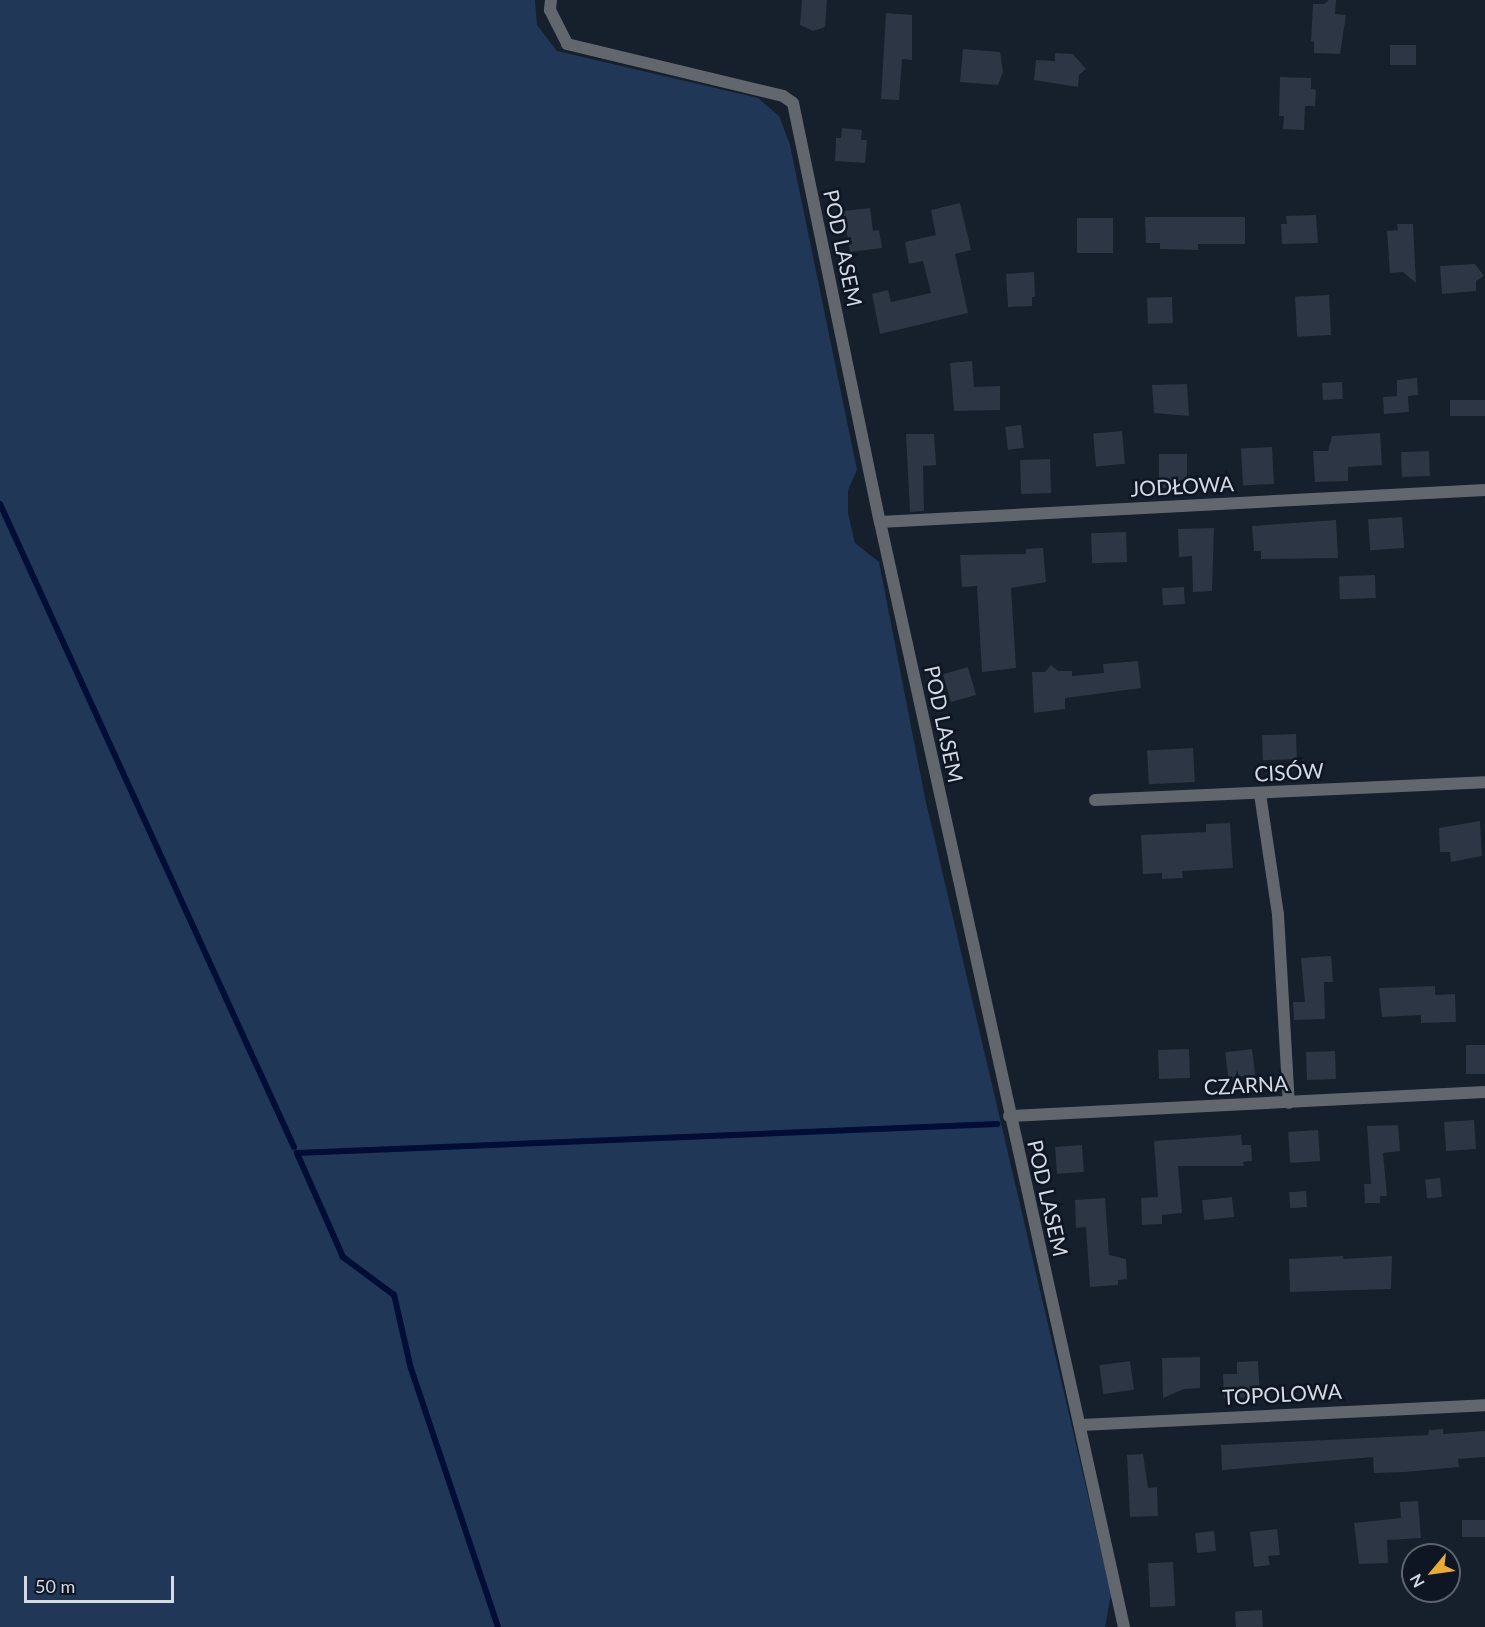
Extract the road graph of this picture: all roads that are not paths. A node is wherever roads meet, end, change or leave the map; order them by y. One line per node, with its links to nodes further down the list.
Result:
1 (551, 0): 3 (street, POD LASEM)
2 (1485, 490): 3 (street, JODŁOWA)
3 (880, 522): 9 (street, POD LASEM)
4 (1485, 782): 5 (street, CISÓW)
5 (1260, 794): 6 (street, CISÓW); 8 (street)
6 (1095, 800)
7 (1485, 1092): 8 (street, CZARNA)
8 (1289, 1103): 9 (street, CZARNA)
9 (1009, 1116): 11 (street, POD LASEM)
10 (1485, 1405): 11 (street, TOPOLOWA)
11 (1081, 1425): 12 (street, POD LASEM)
12 (1124, 1627)

